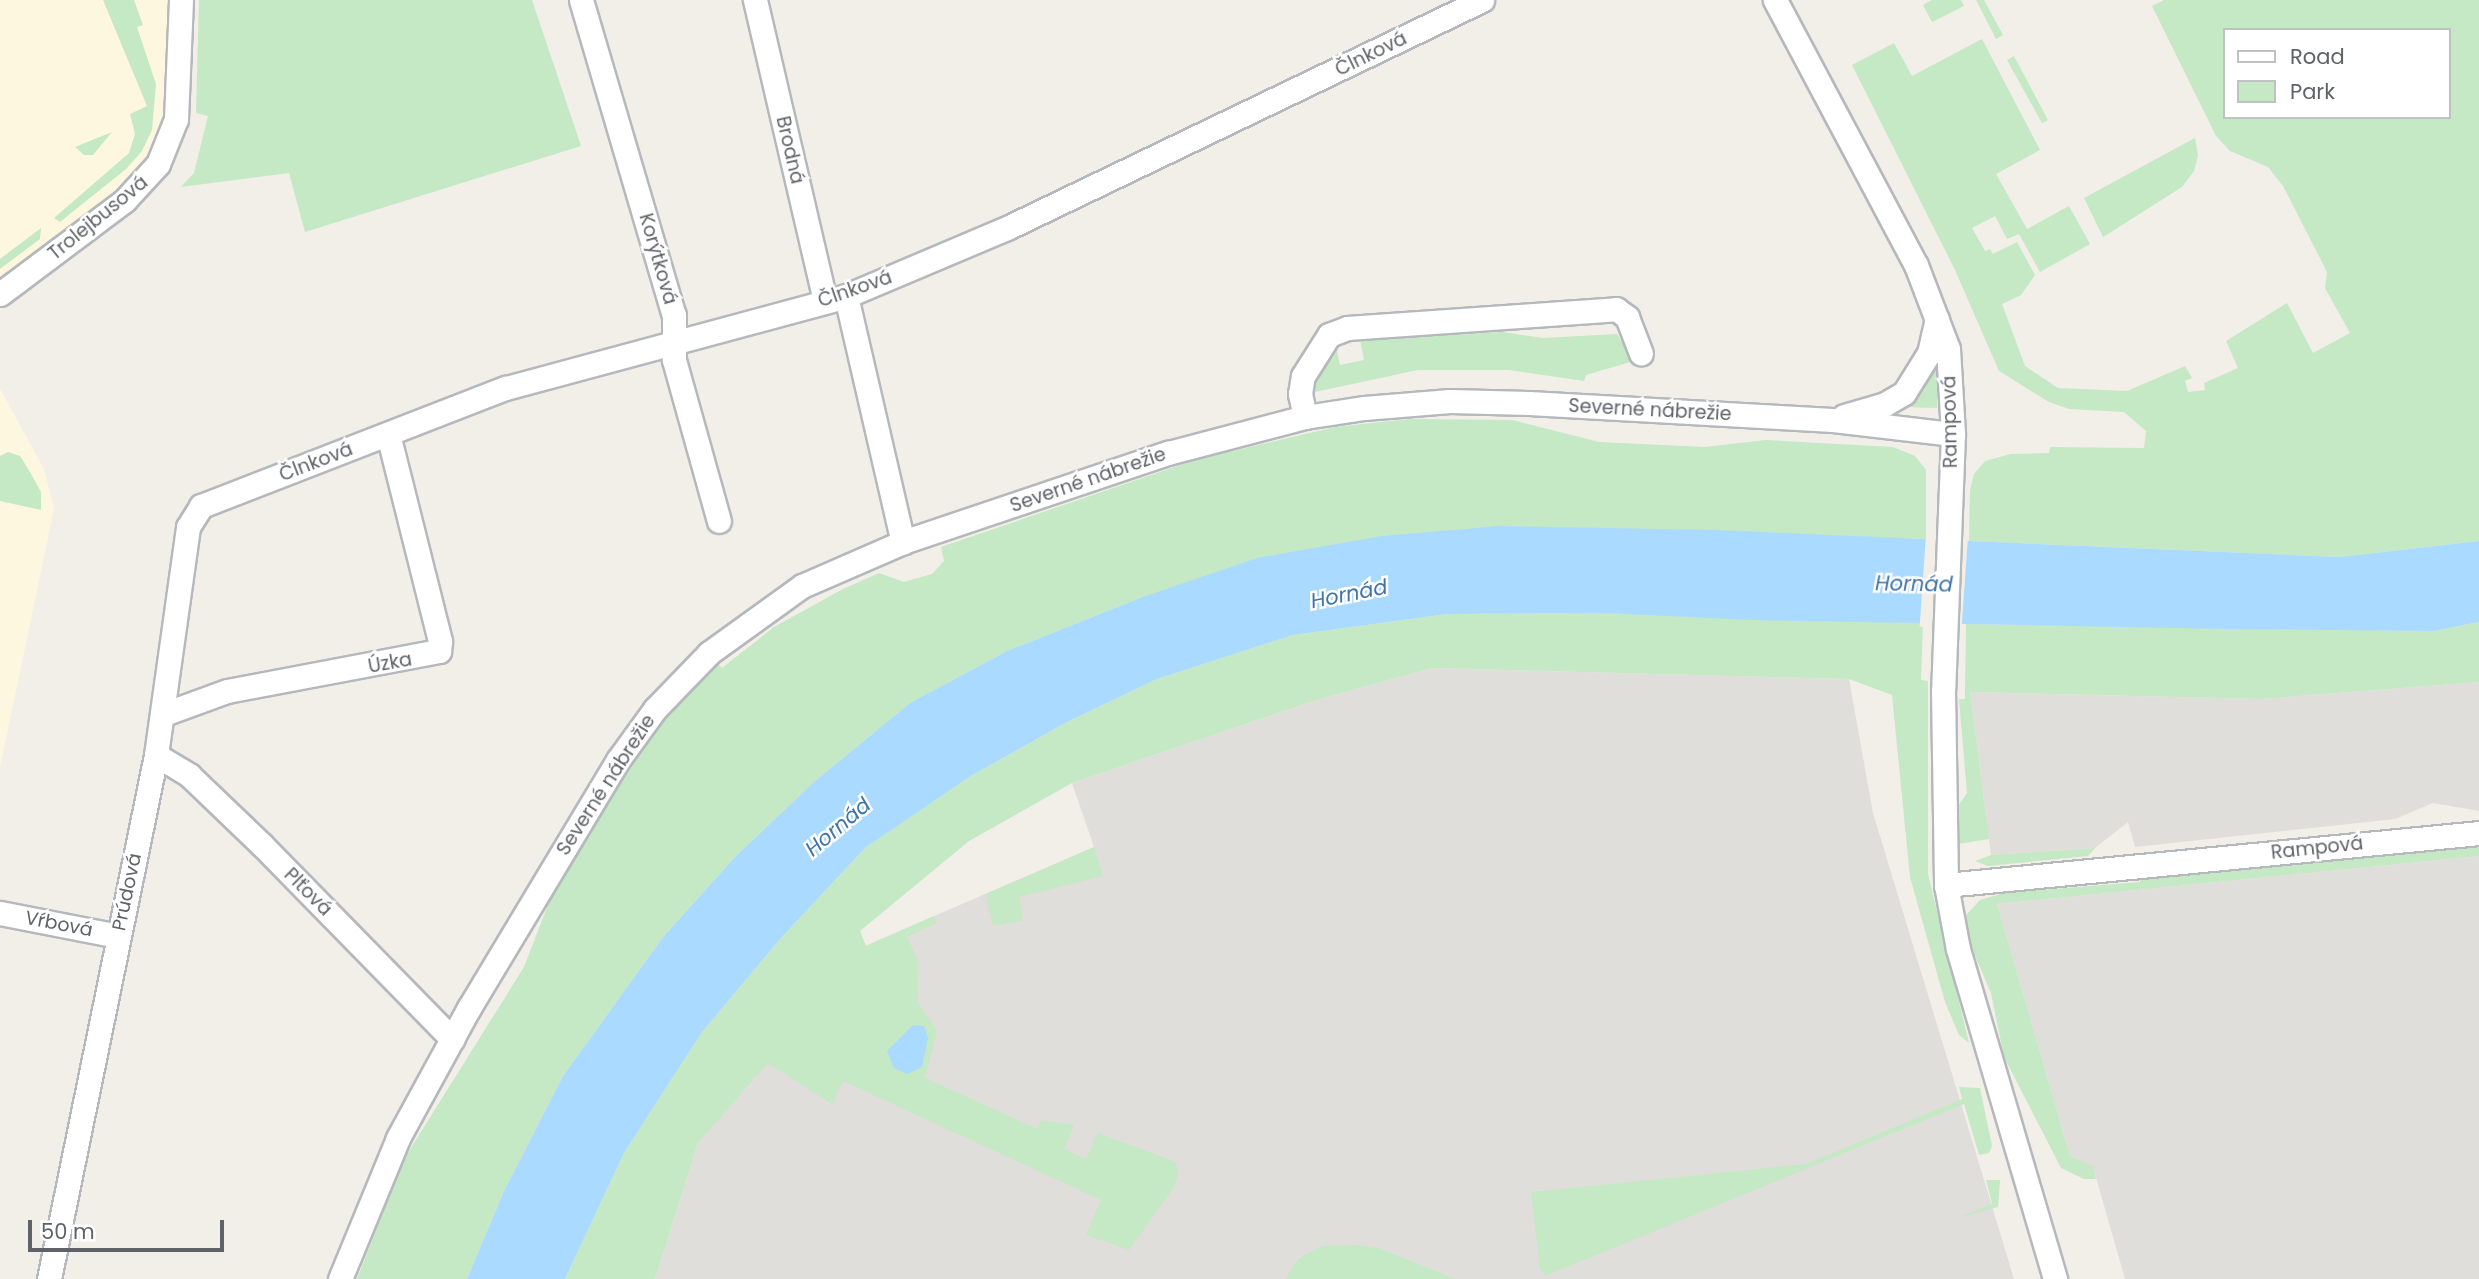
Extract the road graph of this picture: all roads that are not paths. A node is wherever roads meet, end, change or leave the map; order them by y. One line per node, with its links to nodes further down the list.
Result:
1 (181, 0): 6 (street, Trolejbusová)
2 (581, 0): 9 (street, Korýtková)
3 (755, 0): 7 (street, Brodná)
4 (1482, 0): 7 (street, Člnková)
5 (1775, 0): 8 (street, Rampová)
6 (0, 294)
7 (835, 298): 9 (street, Člnková); 17 (street, Brodná)
8 (1937, 316): 12 (street); 14 (street, Rampová)
9 (673, 340): 13 (street, Člnková); 16 (street, Korýtková)
10 (1641, 353): 11 (street)
11 (1305, 417): 12 (street, Severné nábrežie); 17 (street, Severné nábrežie)
12 (1833, 420): 14 (street, Severné nábrežie)
13 (388, 434): 15 (street, Člnková); 18 (street, Úzka)
14 (1953, 435): 21 (street, Rampová)
15 (201, 506): 18 (street, Prúdová)
16 (719, 521)
17 (903, 542): 24 (street, Severné nábrežie)
18 (164, 714): 19 (street, Prúdová)
19 (156, 755): 23 (street, Prúdová); 24 (street, Plťová)
20 (2479, 833): 21 (street, Rampová)
21 (1946, 885): 27 (street, Rampová)
22 (0, 913): 23 (street, Vŕbová)
23 (118, 936): 25 (street, Prúdová)
24 (452, 1039): 26 (street, Severné nábrežie)
25 (49, 1279)
26 (340, 1279)
27 (2055, 1279)

